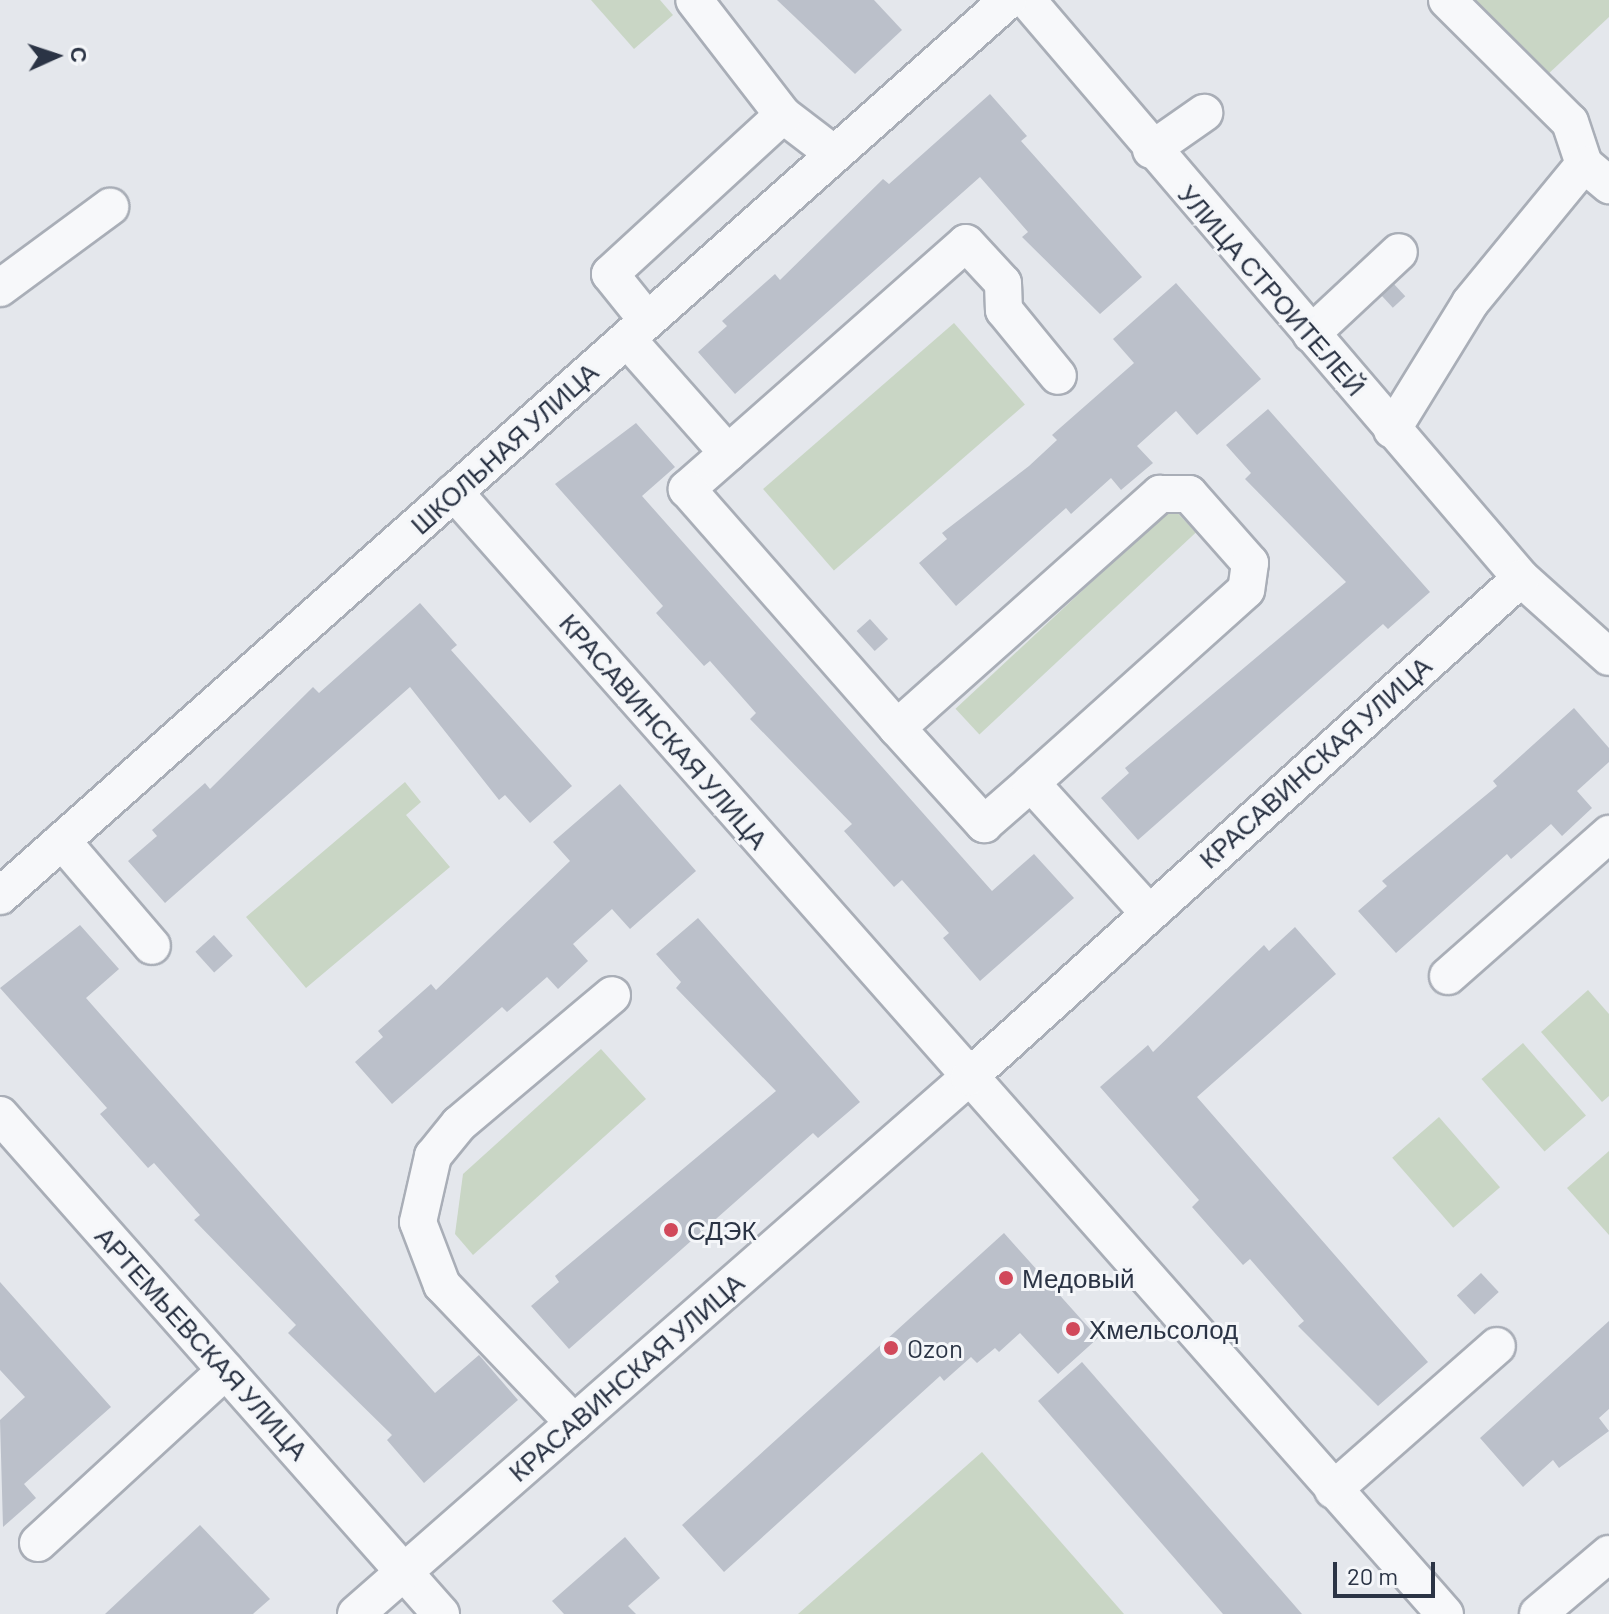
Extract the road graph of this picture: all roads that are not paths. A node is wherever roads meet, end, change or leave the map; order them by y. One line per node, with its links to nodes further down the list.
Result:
1 (694, 0): 6 (street)
2 (1008, 0): 8 (street, ШКОЛЬНАЯ УЛИЦА)
3 (1027, 0): 7 (street, УЛИЦА СТРОИТЕЛЕЙ)
4 (1447, 0): 9 (street)
5 (1204, 113): 7 (street)
6 (783, 115): 8 (street); 13 (street)
7 (1151, 150): 14 (street, УЛИЦА СТРОИТЕЛЕЙ)
8 (834, 154): 13 (street, ШКОЛЬНАЯ УЛИЦА)
9 (1596, 174): 16 (street)
10 (110, 207): 12 (street)
11 (1399, 252): 14 (street)
12 (0, 288)
13 (637, 330): 17 (street); 18 (street, ШКОЛЬНАЯ УЛИЦА)
14 (1311, 334): 16 (street, УЛИЦА СТРОИТЕЛЕЙ)
15 (1058, 376): 17 (street)
16 (1392, 430): 19 (street, УЛИЦА СТРОИТЕЛЕЙ)
17 (728, 453): 21 (street)
18 (454, 492): 24 (street, ШКОЛЬНАЯ УЛИЦА); 30 (street, КРАСАВИНСКАЯ УЛИЦА)
19 (1521, 578): 20 (street, УЛИЦА СТРОИТЕЛЕЙ); 26 (street, КРАСАВИНСКАЯ УЛИЦА)
20 (1609, 657)
21 (897, 728): 22 (street); 22 (street)
22 (1031, 783): 26 (street)
23 (1609, 834): 28 (street)
24 (62, 841): 25 (street, ШКОЛЬНАЯ УЛИЦА); 27 (street)
25 (0, 896)
26 (1149, 913): 30 (street, КРАСАВИНСКАЯ УЛИЦА)
27 (152, 946)
28 (1448, 976)
29 (612, 995): 34 (street)
30 (969, 1077): 34 (street, КРАСАВИНСКАЯ УЛИЦА); 35 (street, КРАСАВИНСКАЯ УЛИЦА)
31 (0, 1115): 33 (street, АРТЕМЬЕВСКАЯ УЛИЦА)
32 (1497, 1346): 35 (street)
33 (226, 1370): 36 (street); 38 (street, АРТЕМЬЕВСКАЯ УЛИЦА)
34 (574, 1423): 38 (street, КРАСАВИНСКАЯ УЛИЦА)
35 (1333, 1490): 41 (street, КРАСАВИНСКАЯ УЛИЦА)
36 (38, 1543)
37 (1609, 1554): 42 (street)
38 (404, 1571): 39 (street, КРАСАВИНСКАЯ УЛИЦА); 40 (street, АРТЕМЬЕВСКАЯ УЛИЦА)
39 (356, 1614)
40 (441, 1614)
41 (1445, 1614)
42 (1538, 1614)

